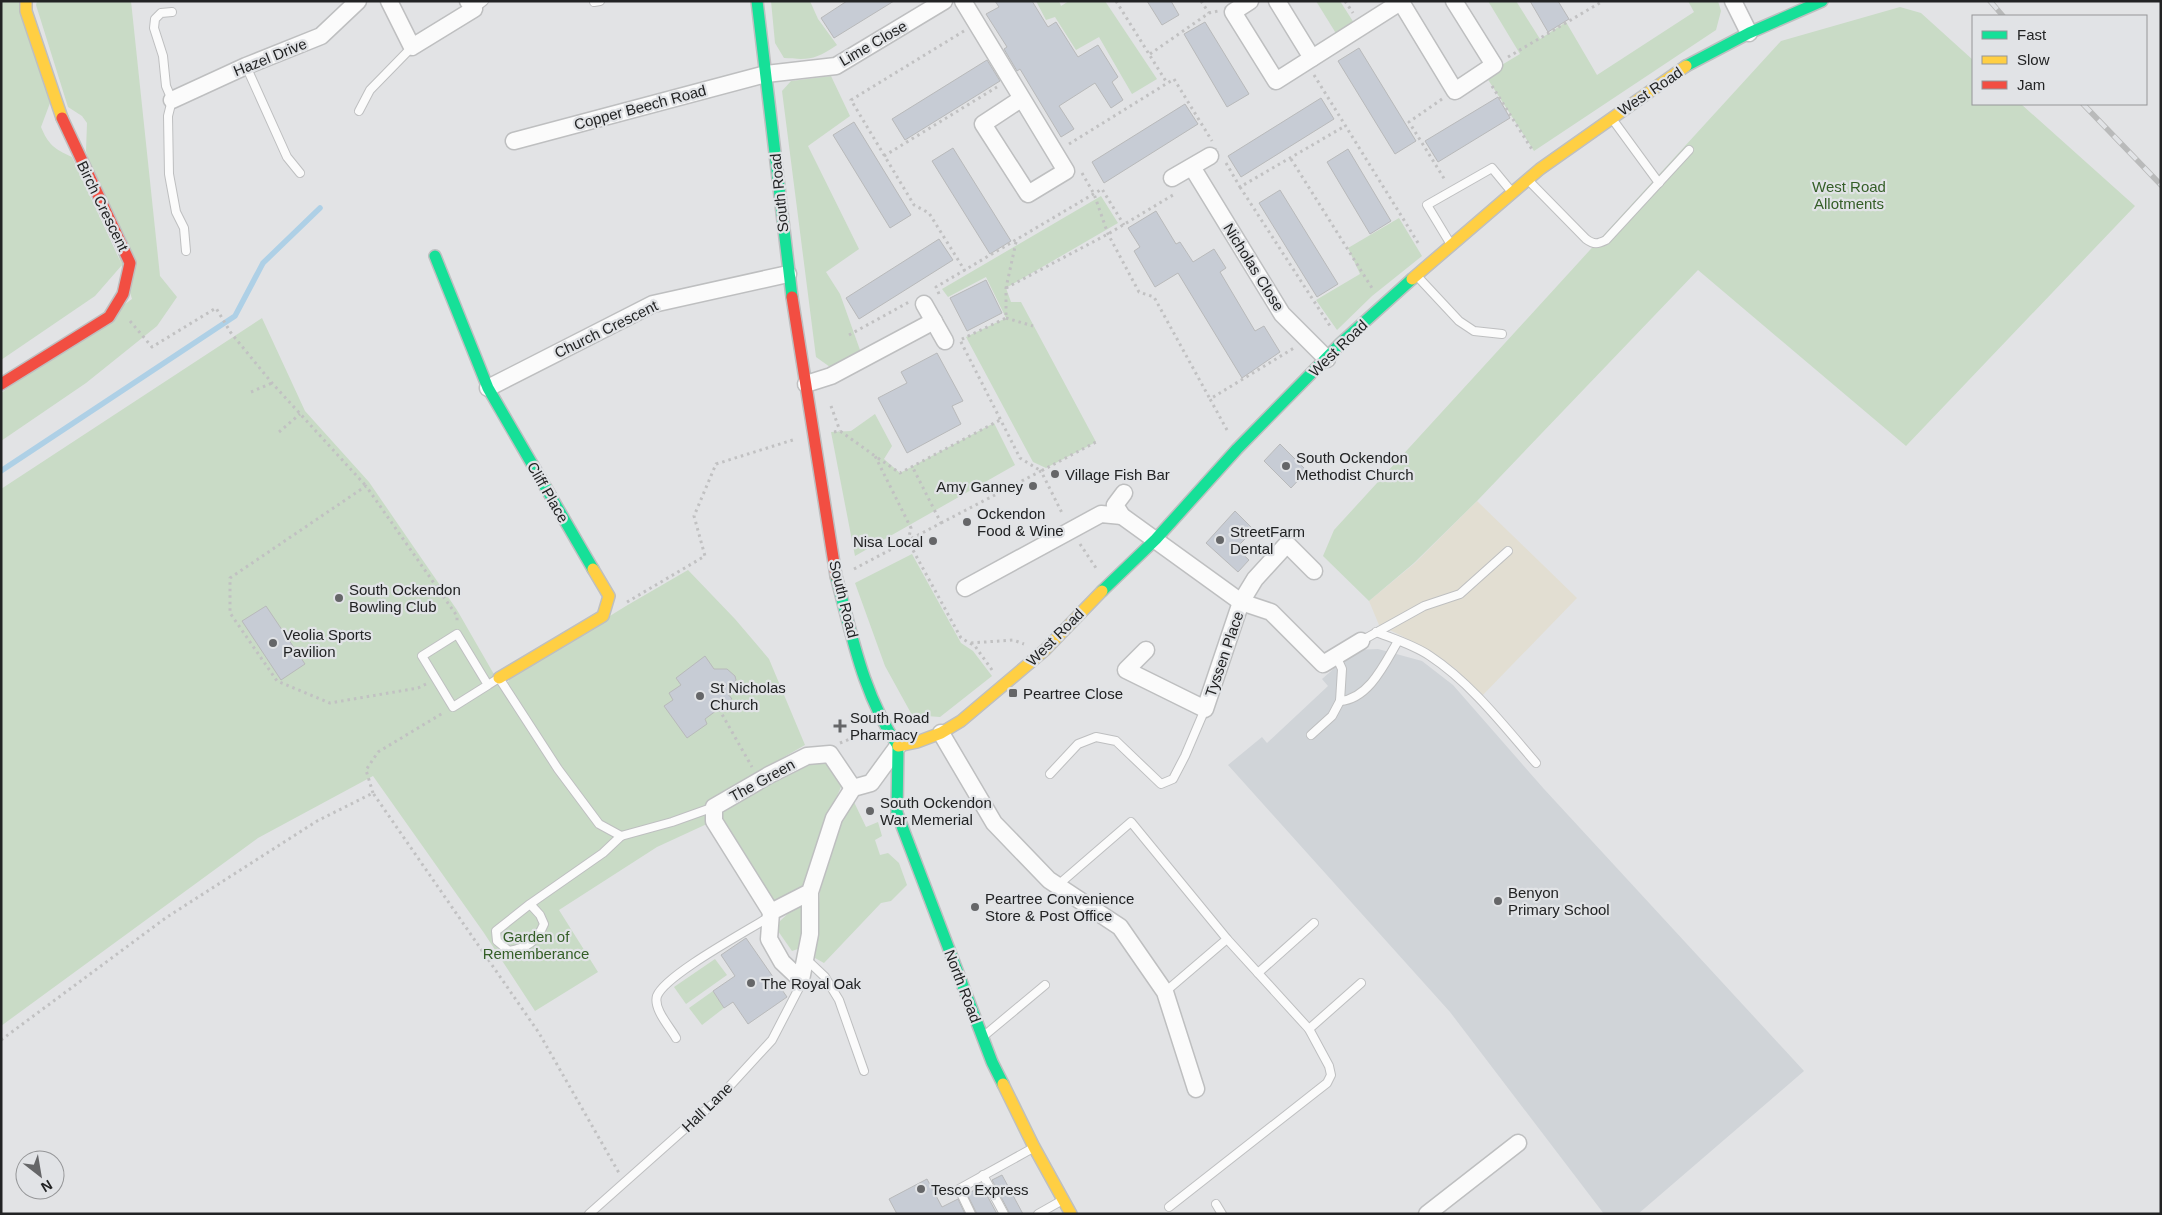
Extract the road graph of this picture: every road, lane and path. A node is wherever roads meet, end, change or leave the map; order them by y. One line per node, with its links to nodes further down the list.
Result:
1 (26, 1): 64 (street, Birch Crescent)
2 (358, 1): 28 (street, Hazel Drive)
3 (389, 1): 25 (street)
4 (600, 1): 16 (lane)
5 (757, 1): 30 (street, South Road)
6 (944, 1): 30 (street, Lime Close)
7 (963, 1): 35 (street)
8 (1116, 1): 26 (path)
9 (1201, 1): 21 (path)
10 (1277, 1): 27 (street)
11 (1345, 1): 22 (path)
12 (1454, 1): 29 (street)
13 (1603, 1): 29 (path)
14 (1733, 1): 24 (street)
15 (1822, 1): 24 (street, West Road)
16 (594, 2)
17 (1401, 2): 27 (street); 34 (street)
18 (475, 4): 25 (street)
19 (1245, 4): 21 (path); 27 (street)
20 (172, 12): 36 (lane)
21 (1208, 13): 26 (path)
22 (1354, 16)
23 (969, 28): 41 (path)
24 (1749, 33): 38 (street, West Road)
25 (412, 47): 37 (lane)
26 (1150, 54): 31 (path)
27 (1309, 60): 58 (path)
28 (246, 66): 36 (street, Hazel Drive); 46 (lane)
29 (1494, 66): 34 (street)
30 (766, 74): 39 (street, Copper Beech Road); 60 (street, South Road)
31 (1167, 83)
32 (1491, 83): 45 (path)
33 (1002, 84): 41 (path)
34 (1455, 91): 51 (path)
35 (1021, 99): 35 (street)
36 (172, 100): 56 (lane)
37 (359, 112)
38 (1612, 117): 45 (street, West Road); 48 (lane)
39 (514, 141)
40 (1689, 150): 48 (lane)
41 (884, 156): 59 (path)
42 (1210, 156): 44 (street)
43 (1291, 158): 66 (path)
44 (1192, 167): 49 (street); 75 (street, Nicholas Close)
45 (1544, 167): 47 (street, West Road)
46 (300, 173)
47 (1528, 180): 48 (lane); 52 (street, West Road)
48 (1659, 183)
49 (1174, 186): 53 (path)
50 (1240, 187): 74 (path)
51 (1451, 190): 52 (lane); 55 (lane)
52 (1513, 192): 55 (street, West Road)
53 (1124, 225): 54 (path); 62 (path)
54 (1016, 242): 59 (path); 62 (path)
55 (1451, 244): 58 (street, West Road)
56 (186, 251)
57 (435, 256): 79 (street, Cliff Place)
58 (1430, 262): 61 (street, West Road)
59 (966, 270): 63 (path)
60 (788, 274): 78 (street, South Road); 79 (street, Church Crescent)
61 (1416, 274): 66 (street, West Road); 70 (lane)
62 (1006, 288): 67 (path)
63 (940, 296)
64 (116, 303): 76 (path); 77 (street, Birch Crescent)
65 (917, 303): 68 (street); 71 (path)
66 (1383, 305): 74 (street, West Road)
67 (1006, 318): 69 (path); 72 (path)
68 (934, 321): 72 (street); 78 (street)
69 (1033, 326)
70 (1502, 334)
71 (849, 335)
72 (954, 338): 82 (path)
73 (1301, 343): 86 (path)
74 (1341, 343): 75 (street, West Road)
75 (1327, 358): 86 (street, West Road)
76 (272, 383): 80 (path); 81 (path)
77 (1, 384)
78 (806, 384): 84 (street, South Road)
79 (488, 388): 103 (street, Cliff Place)
80 (251, 392)
81 (300, 414): 83 (path); 90 (path)
82 (1000, 420): 88 (path); 89 (path)
83 (279, 432)
84 (814, 433): 87 (path); 103 (path); 120 (street, South Road)
85 (1096, 442): 89 (path)
86 (1237, 449): 95 (street, West Road)
87 (875, 456): 88 (path); 96 (path)
88 (912, 466): 93 (path)
89 (1041, 471): 93 (path); 94 (path)
90 (366, 486): 105 (path); 112 (path)
91 (1124, 493): 92 (street)
92 (1122, 516): 94 (street); 95 (street, Tyssen Place)
93 (941, 523): 96 (path)
94 (1071, 530): 100 (path); 101 (street)
95 (1156, 539): 100 (street, West Road); 102 (street, Tyssen Place)
96 (908, 541): 98 (path); 108 (path)
97 (1508, 551): 104 (lane)
98 (850, 571)
99 (1314, 571): 102 (street, Tyssen Place)
100 (1106, 585): 109 (street, West Road)
101 (965, 588)
102 (1241, 602): 111 (street, Tyssen Place); 119 (street, Tyssen Place)
103 (603, 616): 113 (street)
104 (1376, 632): 106 (lane); 107 (lane)
105 (457, 634): 112 (lane); 114 (lane)
106 (1361, 641): 111 (street, Tyssen Place)
107 (1398, 641): 116 (lane); 125 (lane)
108 (970, 643): 109 (path); 115 (path)
109 (1045, 650): 115 (street, West Road)
110 (1146, 650): 119 (street, Tyssen Place)
111 (1336, 656): 116 (lane)
112 (435, 678): 117 (lane)
113 (499, 678): 114 (lane); 131 (lane)
114 (488, 685): 117 (lane)
115 (1004, 687): 121 (street, West Road)
116 (1340, 701): 122 (lane)
117 (453, 707): 129 (path)
118 (719, 709): 127 (path)
119 (1205, 709): 126 (lane)
120 (884, 726): 123 (path); 124 (street, South Road)
121 (941, 732): 124 (street, West Road); 132 (street)
122 (1311, 735)
123 (833, 746)
124 (898, 746): 128 (street); 145 (street, North Road)
125 (1536, 762)
126 (1050, 774)
127 (759, 780): 128 (street, The Green); 130 (street, The Green)
128 (853, 788): 133 (street)
129 (373, 794): 147 (path); 153 (path)
130 (714, 807): 131 (lane); 135 (street, The Green)
131 (621, 836): 134 (lane)
132 (1058, 886): 137 (lane); 143 (street)
133 (810, 892): 135 (street); 138 (street)
134 (530, 904): 134 (lane)
135 (771, 914): 140 (street); 146 (lane)
136 (1314, 923): 139 (lane)
137 (1227, 939): 139 (lane); 143 (lane)
138 (805, 958): 140 (street); 148 (lane)
139 (1258, 973): 144 (lane)
140 (800, 980): 153 (lane, Hall Lane)
141 (1361, 983): 144 (lane)
142 (1045, 985): 145 (lane)
143 (1166, 992): 149 (street)
144 (1309, 1029): 156 (lane)
145 (983, 1037): 151 (street, North Road)
146 (676, 1038)
147 (1, 1040)
148 (864, 1070)
149 (1196, 1089)
150 (1518, 1143): 163 (street)
151 (1034, 1147): 152 (lane); 154 (street, North Road)
152 (983, 1175): 158 (lane); 159 (lane)
153 (629, 1180): 157 (lane, Hall Lane)
154 (1064, 1200): 160 (lane); 161 (street, North Road)
155 (1216, 1204): 162 (lane)
156 (1169, 1207)
157 (589, 1214)
158 (972, 1214)
159 (1004, 1214)
160 (1038, 1214)
161 (1071, 1214)
162 (1222, 1214)
163 (1428, 1214)

